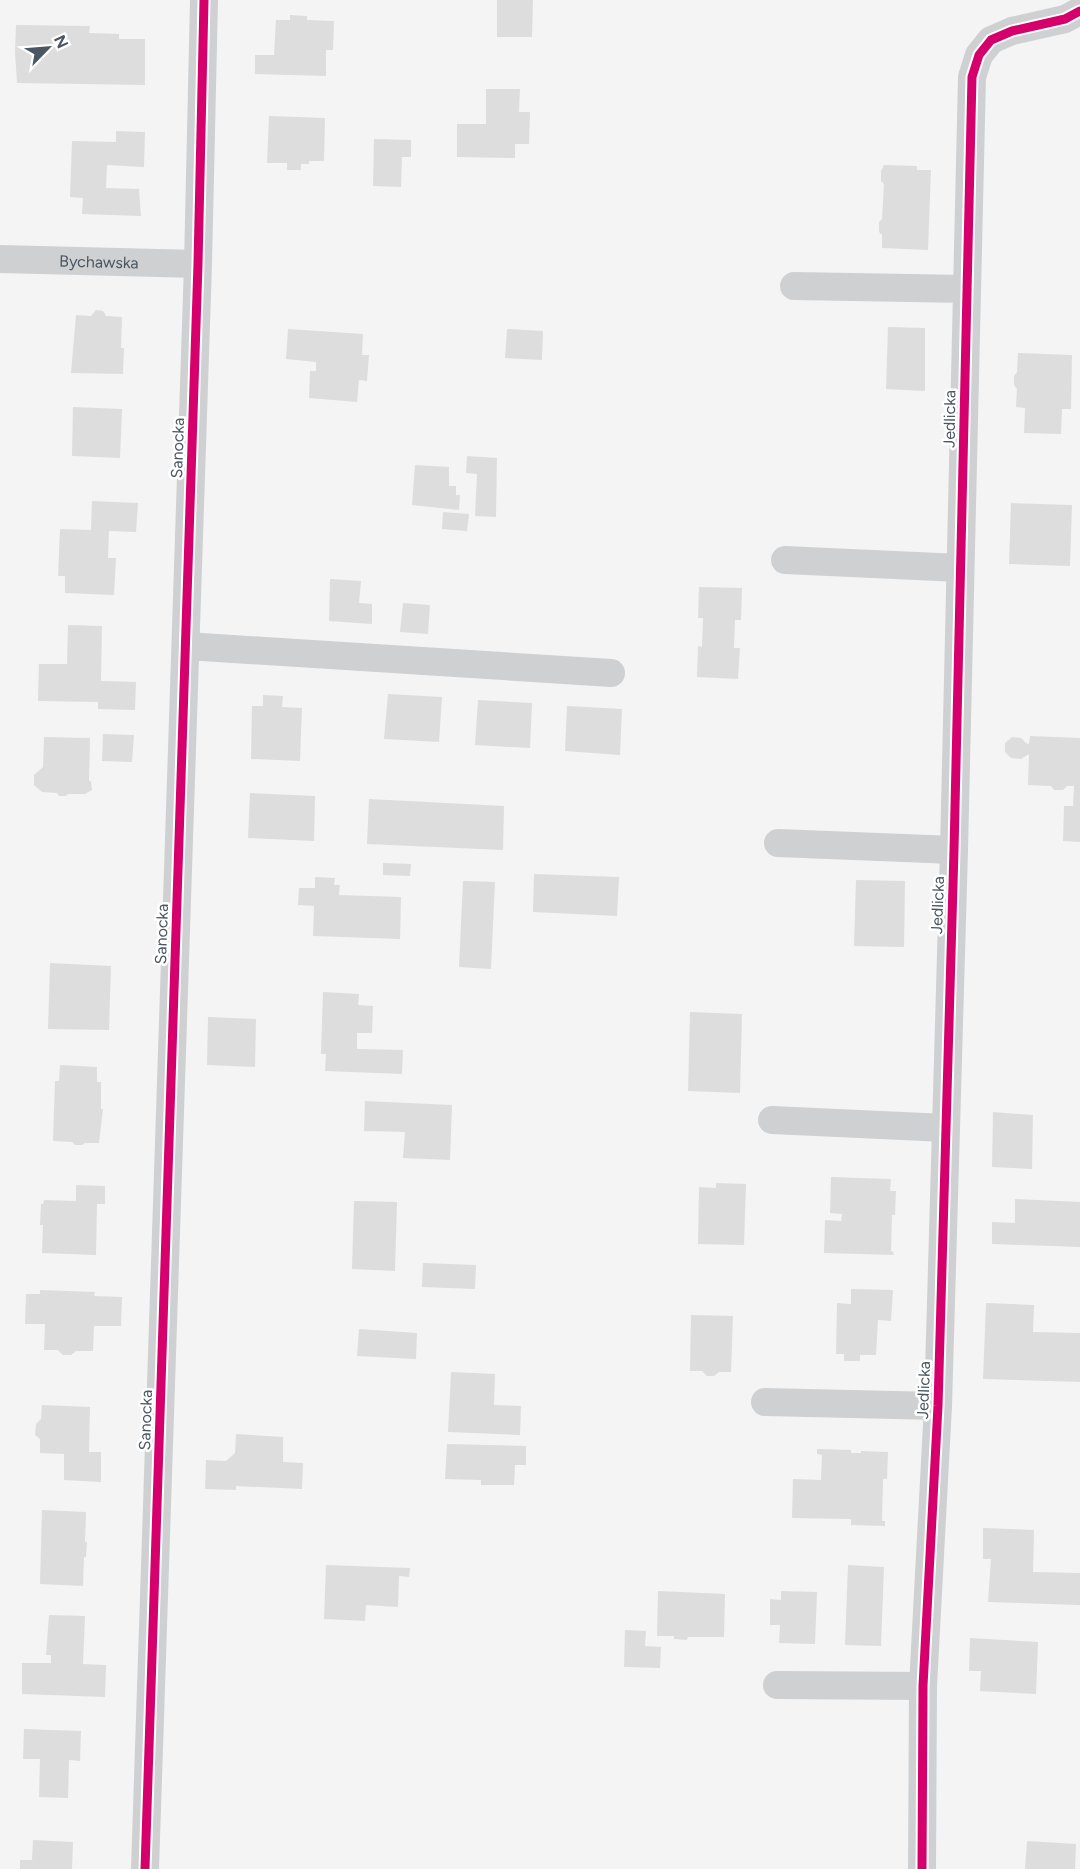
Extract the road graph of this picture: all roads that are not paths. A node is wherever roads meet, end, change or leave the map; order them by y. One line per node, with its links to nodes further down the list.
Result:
1 (204, 0): 4 (street, Sanocka)
2 (1080, 11): 6 (street, Jedlicka)
3 (0, 259): 4 (street, Bychawska)
4 (198, 264): 9 (street, Sanocka)
5 (794, 286): 6 (street)
6 (967, 289): 8 (street, Jedlicka)
7 (785, 560): 8 (street)
8 (960, 568): 12 (street, Jedlicka)
9 (186, 646): 10 (street); 19 (street, Sanocka)
10 (611, 673)
11 (778, 843): 12 (street)
12 (954, 850): 14 (street, Jedlicka)
13 (772, 1120): 14 (street)
14 (946, 1128): 16 (street, Jedlicka)
15 (765, 1402): 16 (street)
16 (938, 1406): 18 (street, Jedlicka)
17 (777, 1685): 18 (street)
18 (923, 1686): 20 (street, Jedlicka)
19 (145, 1869)
20 (922, 1869)

